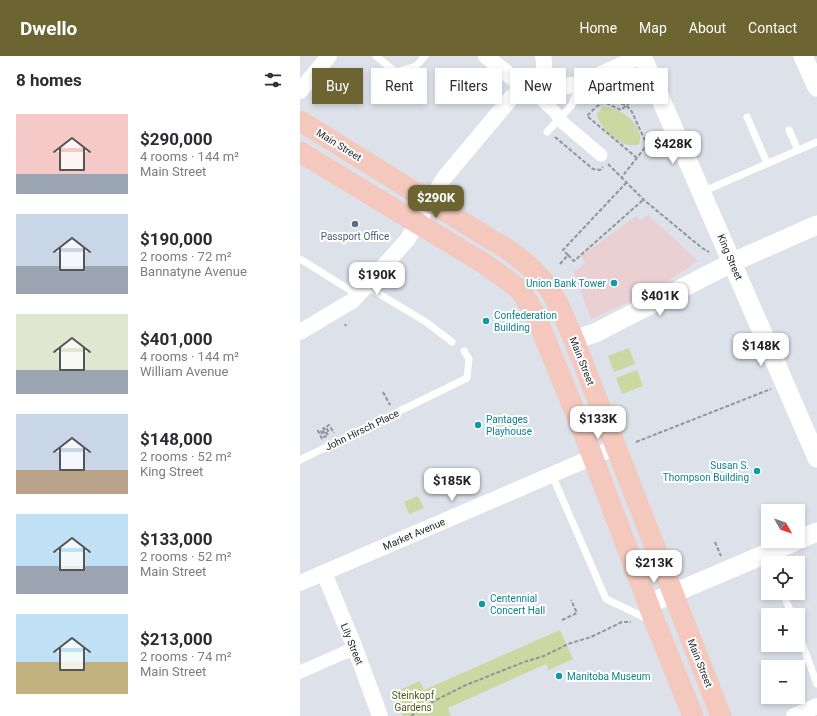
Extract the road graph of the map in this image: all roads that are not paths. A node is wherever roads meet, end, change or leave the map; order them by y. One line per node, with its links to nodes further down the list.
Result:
1 (329, 56): 12 (street)
2 (376, 56): 3 (lane)
3 (425, 56)
4 (486, 56): 10 (street)
5 (543, 56): 8 (street)
6 (642, 56): 9 (street); 26 (main road, King Street)
7 (803, 56): 11 (main road)
8 (544, 68)
9 (615, 68)
10 (510, 76)
11 (817, 87)
12 (300, 91)
13 (510, 99): 27 (street)
14 (574, 99): 17 (lane)
15 (546, 104): 17 (street)
16 (747, 117): 25 (lane)
17 (560, 119): 20 (lane); 24 (street)
18 (300, 121): 27 (main road, Main Street)
19 (789, 130): 22 (lane)
20 (547, 132)
21 (817, 142): 22 (lane)
22 (798, 150): 25 (lane)
23 (300, 152): 28 (main road)
24 (601, 155)
25 (767, 164): 26 (lane)
26 (702, 192): 31 (main road, King Street)
27 (430, 201): 28 (street); 34 (main road, Main Street)
28 (417, 222): 32 (street); 38 (main road)
29 (817, 224): 31 (main road)
30 (300, 259): 32 (lane)
31 (733, 262): 34 (main road); 39 (main road, King Street)
32 (362, 291): 33 (street); 35 (lane)
33 (301, 330)
34 (574, 340): 37 (main road, Main Street)
35 (452, 342)
36 (464, 351): 40 (lane, John Hirsch Place)
37 (616, 447): 38 (street, Market Avenue); 47 (main road, Main Street)
38 (592, 458): 41 (street, Market Avenue); 48 (main road)
39 (817, 458)
40 (300, 460)
41 (552, 475): 45 (street, Market Avenue); 48 (lane)
42 (817, 532): 43 (main road)
43 (805, 537)
44 (784, 548): 47 (main road)
45 (324, 573): 46 (street, Market Avenue); 49 (street, Lily Street)
46 (300, 583)
47 (672, 593): 48 (main road); 56 (main road, Main Street)
48 (651, 613): 55 (main road)
49 (355, 648): 51 (street); 54 (street, Lily Street)
50 (805, 651): 52 (lane)
51 (300, 672)
52 (817, 684)
53 (817, 706): 57 (street)
54 (380, 716)
55 (693, 716)
56 (721, 716)
57 (794, 716)

